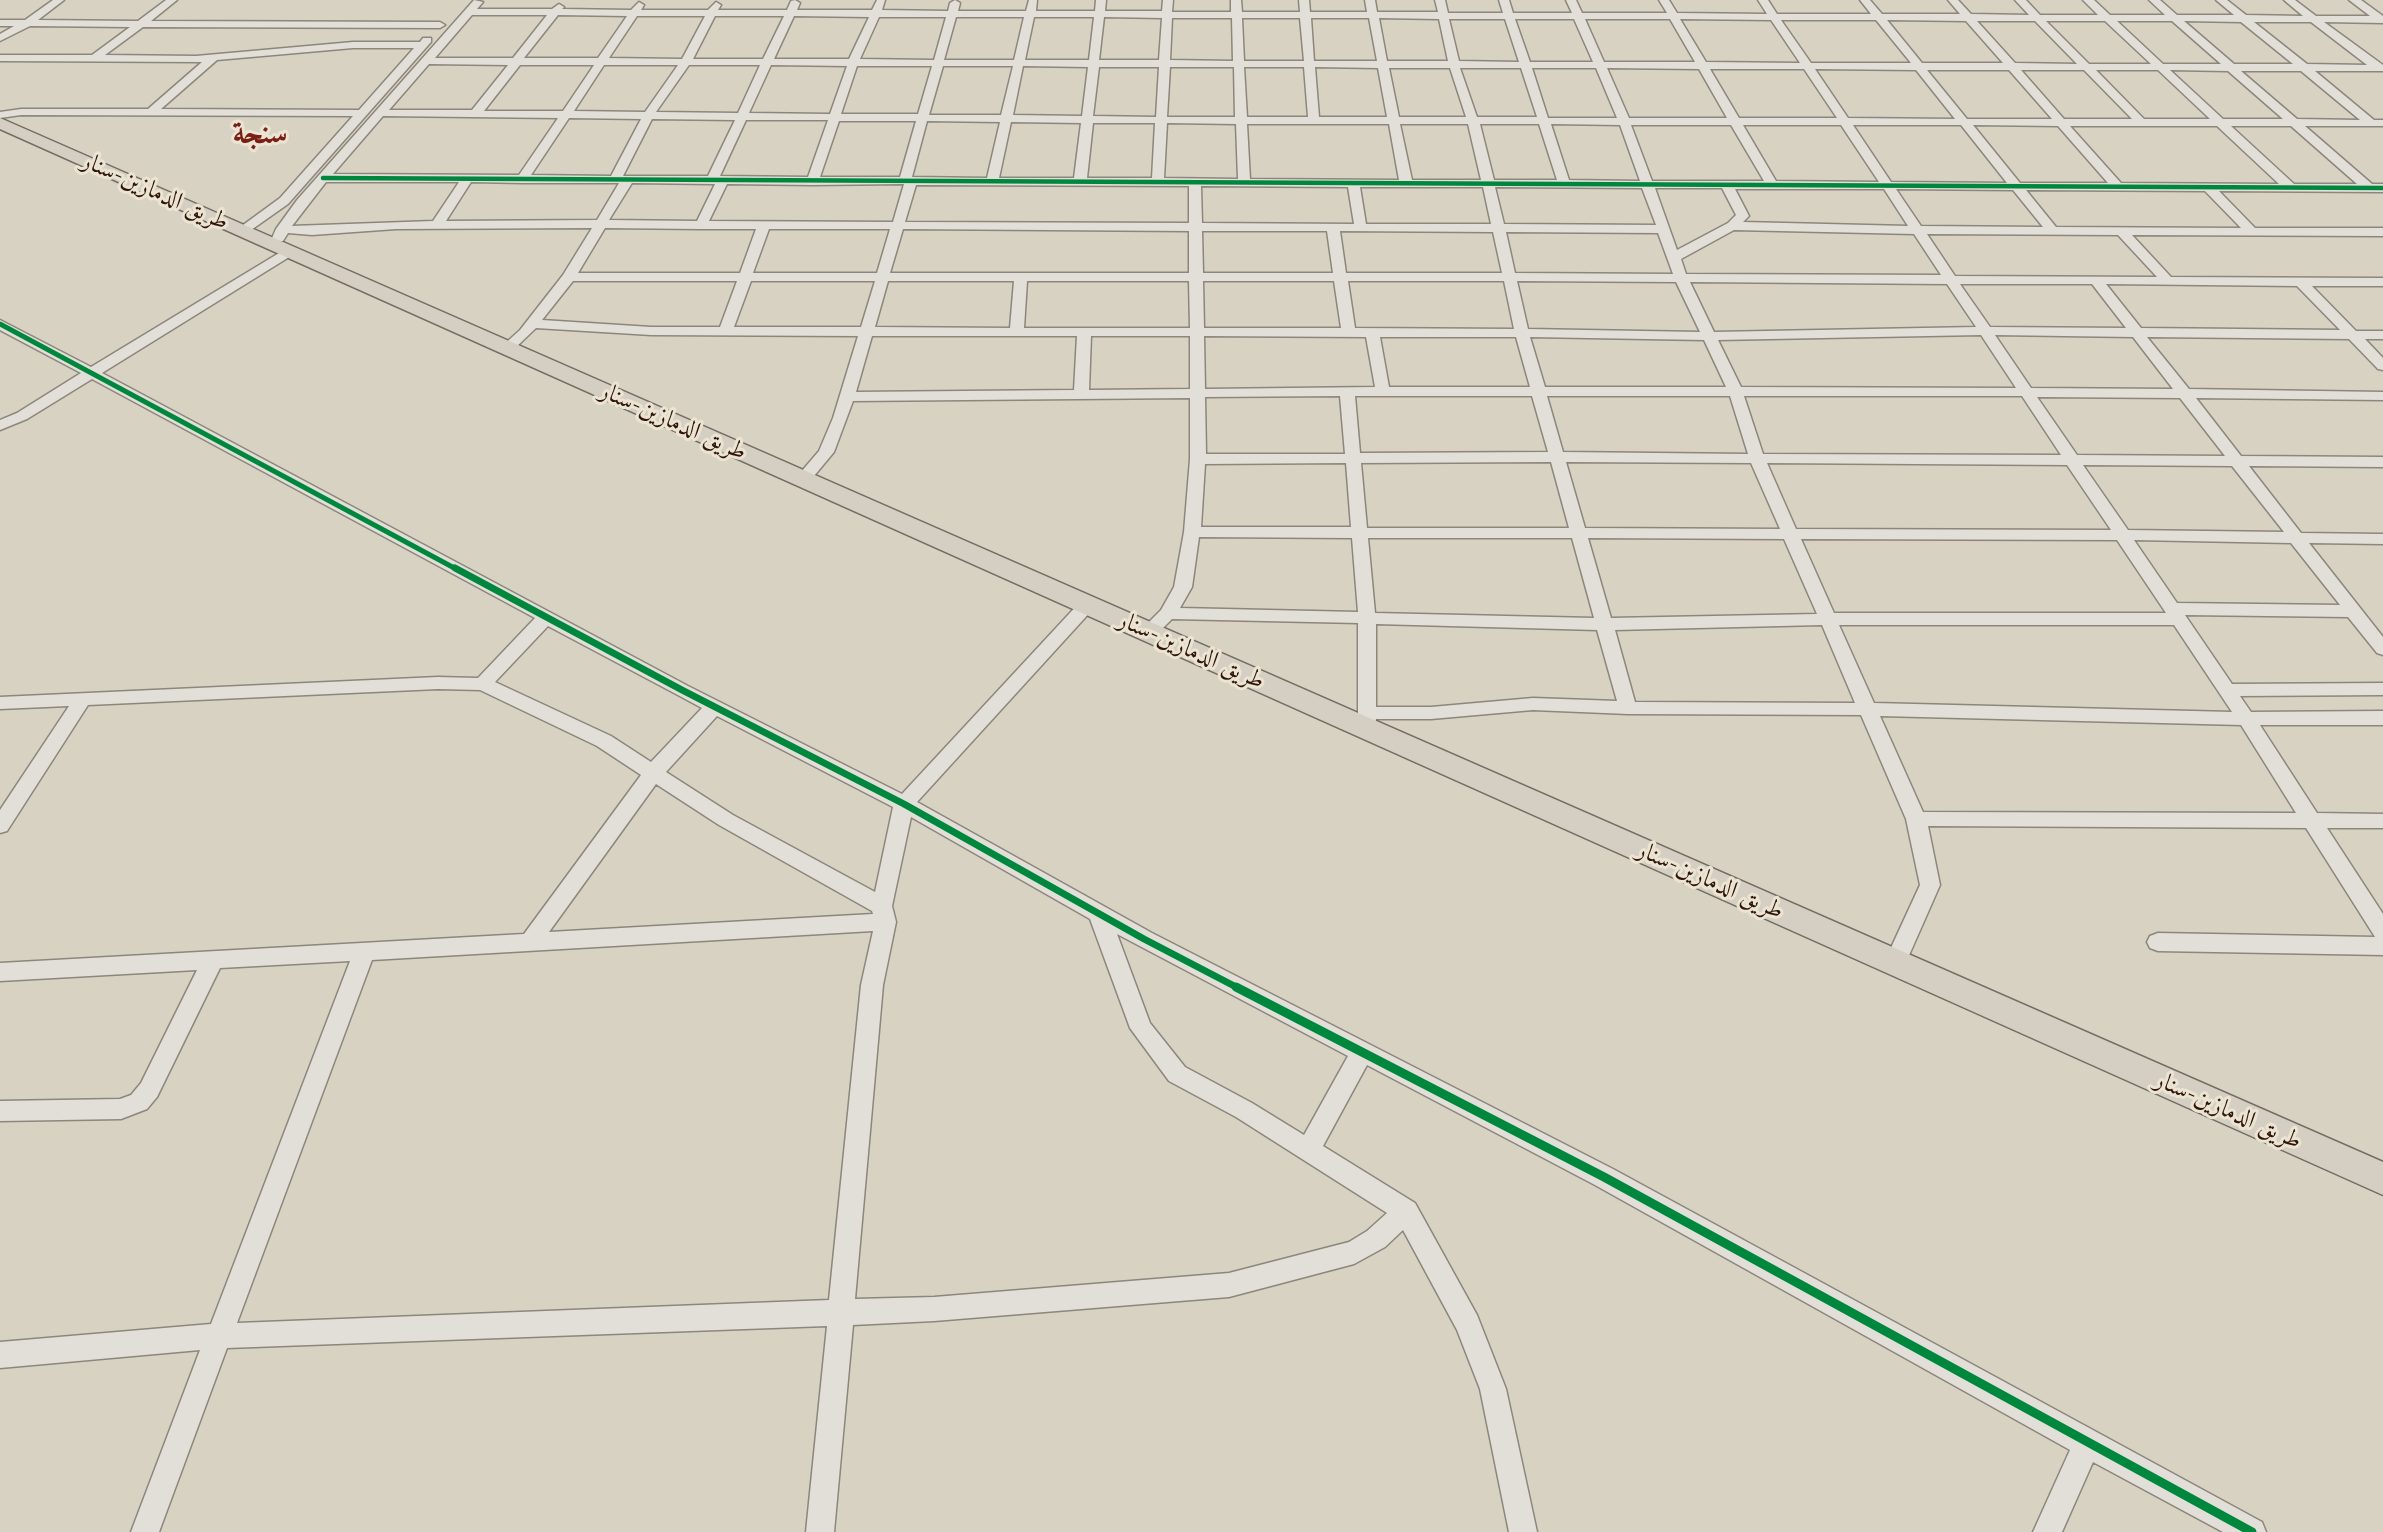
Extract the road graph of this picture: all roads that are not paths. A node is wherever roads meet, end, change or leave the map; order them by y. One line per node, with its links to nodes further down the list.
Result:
1 (59, 0): 55 (street)
2 (172, 0): 56 (street)
3 (480, 0): 29 (street)
4 (564, 0): 30 (street)
5 (643, 0): 31 (street)
6 (719, 0): 32 (street)
7 (797, 0): 33 (street)
8 (881, 0): 34 (street)
9 (956, 0): 35 (street)
10 (1033, 0): 36 (street)
11 (1101, 0): 37 (street)
12 (1168, 0): 38 (street)
13 (1236, 0): 39 (street)
14 (1304, 0): 40 (street)
15 (1370, 0): 41 (street)
16 (1440, 0): 42 (street)
17 (1504, 0): 43 (street)
18 (1664, 0): 44 (street)
19 (1763, 0): 45 (street)
20 (1865, 0): 46 (street)
21 (1953, 0): 47 (street)
22 (2020, 0): 48 (street)
23 (2088, 0): 52 (street)
24 (2154, 0): 49 (street)
25 (2221, 0): 50 (street)
26 (2289, 0): 51 (street)
27 (2354, 0): 53 (street)
28 (1575, 8): 43 (street); 44 (street); 77 (street)
29 (470, 12): 30 (street); 62 (street)
30 (555, 12): 31 (street); 63 (street)
31 (634, 12): 32 (street); 64 (street)
32 (711, 12): 33 (street); 65 (street)
33 (790, 13): 34 (street); 66 (street)
34 (876, 13): 35 (street); 67 (street)
35 (953, 13): 36 (street); 68 (street)
36 (1030, 13): 37 (street); 69 (street)
37 (1099, 14): 38 (street); 70 (street)
38 (1167, 14): 39 (street); 71 (street)
39 (1236, 14): 40 (street); 72 (street)
40 (1305, 14): 41 (street); 73 (street)
41 (1373, 15): 42 (street); 74 (street)
42 (1445, 15): 43 (street); 75 (street)
43 (1510, 15): 76 (street)
44 (1673, 16): 45 (street); 78 (street)
45 (1774, 16): 46 (street); 79 (street)
46 (1878, 16): 47 (street); 80 (street)
47 (1968, 17): 48 (street); 81 (street)
48 (2036, 17): 52 (street); 82 (street)
49 (2174, 18): 50 (street); 52 (street); 83 (street)
50 (2243, 18): 51 (street); 84 (street)
51 (2315, 19): 53 (street); 86 (street)
52 (2109, 20): 85 (street)
53 (2382, 20)
54 (0, 23): 55 (street)
55 (28, 23): 56 (street); 57 (street)
56 (141, 24): 58 (street); 59 (street)
57 (0, 37)
58 (422, 45): 61 (street); 88 (street)
59 (96, 57): 60 (street); 61 (street)
60 (0, 58)
61 (213, 58): 87 (street)
62 (426, 61): 63 (street); 89 (street)
63 (515, 61): 64 (street); 90 (street)
64 (600, 62): 65 (street); 91 (street)
65 (686, 62): 66 (street); 92 (street)
66 (767, 62): 67 (street); 94 (street)
67 (853, 63): 68 (street); 95 (street)
68 (936, 63): 69 (street); 96 (street)
69 (1018, 63): 70 (street); 97 (street)
70 (1092, 63): 71 (street); 98 (street)
71 (1166, 64): 72 (street); 99 (street)
72 (1238, 64): 73 (street); 100 (street)
73 (1311, 64): 74 (street); 101 (street)
74 (1383, 64): 75 (street); 104 (street)
75 (1454, 65): 76 (street); 105 (street)
76 (1527, 65): 77 (street); 106 (street)
77 (1599, 65): 78 (street); 102 (street)
78 (1702, 66): 79 (street); 103 (street)
79 (1807, 66): 80 (street); 107 (street)
80 (1919, 66): 81 (street); 108 (street)
81 (2012, 67): 82 (street); 109 (street)
82 (2087, 68): 85 (street); 110 (street)
83 (2234, 68): 84 (street); 85 (street); 113 (street)
84 (2304, 68): 86 (street); 114 (street)
85 (2163, 69): 112 (street)
86 (2381, 69)
87 (151, 112): 88 (street); 93 (street)
88 (362, 113): 158 (street)
89 (380, 113): 90 (street); 116 (street)
90 (476, 114): 91 (street)
91 (566, 114): 92 (street); 118 (street)
92 (649, 114): 94 (street); 119 (street)
93 (0, 115)
94 (743, 116): 95 (street); 120 (street)
95 (833, 116): 96 (street); 121 (street)
96 (921, 117): 97 (street); 122 (street)
97 (1007, 118): 98 (street); 123 (street)
98 (1087, 119): 99 (street); 124 (street)
99 (1161, 120): 100 (street); 128 (street)
100 (1242, 120): 101 (street); 130 (street)
101 (1314, 120): 104 (street)
102 (1624, 120): 103 (street); 106 (street); 132 (street)
103 (1736, 120): 107 (street); 134 (street)
104 (1392, 121): 105 (street); 126 (street)
105 (1472, 121): 106 (street); 127 (street)
106 (1545, 121): 131 (street)
107 (1843, 121): 108 (street); 135 (street)
108 (1964, 121): 109 (street); 136 (street)
109 (2061, 122): 110 (street); 137 (street)
110 (2141, 122): 112 (street)
111 (0, 123): 158 (highway, طريق الدمازين-سنار)
112 (2221, 123): 113 (street); 139 (street)
113 (2293, 123): 114 (street); 140 (street)
114 (2377, 123): 115 (street)
115 (2383, 132)
116 (323, 178): 117 (street); 160 (street)
117 (467, 179): 118 (street); 144 (street)
118 (523, 179): 119 (street)
119 (622, 179): 120 (street); 143 (street)
120 (718, 180): 121 (street); 145 (street)
121 (813, 181): 122 (street)
122 (908, 181): 123 (street); 147 (street)
123 (992, 181): 124 (street)
124 (1080, 182): 128 (street)
125 (1353, 182): 126 (street); 130 (street); 151 (street)
126 (1406, 182): 127 (street)
127 (1488, 182): 131 (street); 152 (street)
128 (1158, 183): 129 (street)
129 (1195, 183): 130 (street); 149 (street)
130 (1244, 183)
131 (1564, 183): 132 (street)
132 (1645, 183): 133 (street); 153 (street)
133 (1726, 184): 134 (street); 148 (street)
134 (1772, 184): 135 (street)
135 (1887, 186): 136 (street); 154 (street)
136 (2016, 186): 137 (street); 155 (street)
137 (2118, 187): 138 (street)
138 (2208, 187): 139 (street); 157 (street)
139 (2290, 187): 140 (street)
140 (2368, 187): 141 (street); 142 (street)
141 (2383, 188)
142 (2383, 200)
143 (599, 224): 144 (street); 145 (street); 164 (street)
144 (437, 225): 160 (street)
145 (701, 225): 146 (street)
146 (764, 225): 147 (street); 162 (street)
147 (898, 226): 149 (street); 165 (street)
148 (1732, 226): 154 (street); 161 (street)
149 (1194, 228): 150 (street); 167 (street)
150 (1333, 229): 151 (street); 163 (street)
151 (1361, 229): 152 (street)
152 (1498, 229): 153 (street); 168 (street)
153 (1663, 229): 161 (street)
154 (1917, 230): 155 (street); 170 (street)
155 (2052, 230): 156 (street)
156 (2122, 230): 157 (street); 172 (street)
157 (2251, 231): 159 (street)
158 (244, 232): 160 (highway, طريق الدمازين-سنار)
159 (2383, 232)
160 (282, 242): 190 (highway, طريق الدمازين-سنار); 192 (street)
161 (1674, 257): 169 (street)
162 (745, 276): 164 (street); 165 (street); 177 (street)
163 (1341, 276): 167 (street); 168 (street); 184 (street)
164 (569, 277): 176 (street)
165 (883, 277): 166 (street); 179 (street)
166 (1021, 277): 167 (street); 180 (street)
167 (1195, 277): 182 (street)
168 (1509, 277): 169 (street); 186 (street)
169 (1681, 278): 170 (street); 189 (street)
170 (1949, 278): 171 (street); 178 (street)
171 (2095, 279): 172 (street); 183 (street)
172 (2167, 280): 173 (street)
173 (2300, 281): 174 (street); 187 (street)
174 (2383, 282)
175 (0, 324): 192 (street)
176 (533, 324): 177 (street); 190 (street)
177 (726, 331): 179 (street)
178 (1984, 331): 183 (street); 189 (street); 196 (street)
179 (867, 332): 180 (street); 202 (street)
180 (1017, 332): 181 (street)
181 (1084, 332): 182 (street); 200 (street)
182 (1195, 332): 184 (street); 197 (street)
183 (2136, 332): 187 (street); 199 (street)
184 (1349, 333): 185 (street)
185 (1372, 333): 186 (street); 194 (street)
186 (1521, 333): 189 (street); 195 (street)
187 (2353, 335): 188 (street); 191 (street)
188 (2383, 335)
189 (1710, 337): 198 (street)
190 (507, 348): 211 (highway, طريق الدمازين-سنار)
191 (2383, 366)
192 (90, 373): 203 (street); 224 (street)
193 (1347, 391): 194 (street); 197 (street); 204 (street)
194 (1383, 391): 195 (street)
195 (1538, 391): 198 (street); 205 (street)
196 (2025, 392): 198 (street); 199 (street); 208 (street)
197 (1198, 393): 200 (street); 207 (street)
198 (1736, 393): 206 (street)
199 (2184, 393): 201 (street); 209 (street)
200 (1081, 394): 202 (street)
201 (2383, 396)
202 (847, 397): 211 (street)
203 (0, 425)
204 (1353, 457): 205 (street); 207 (street); 212 (street)
205 (1556, 457): 206 (street); 214 (street)
206 (1757, 458): 208 (street); 215 (street)
207 (1198, 459): 213 (street)
208 (2071, 459): 209 (street); 216 (street)
209 (2236, 461): 210 (street); 217 (street)
210 (2383, 462)
211 (803, 479): 219 (highway, طريق الدمازين-سنار)
212 (1360, 531): 213 (street); 214 (street); 223 (street)
213 (1192, 532): 221 (street)
214 (1580, 533): 215 (street); 226 (street)
215 (1790, 535): 216 (street); 225 (street)
216 (2122, 535): 217 (street); 222 (street)
217 (2295, 536): 218 (street); 220 (street)
218 (2383, 539)
219 (1087, 605): 227 (highway, طريق الدمازين-سنار); 241 (street)
220 (2353, 611): 222 (street); 228 (street)
221 (1168, 613): 223 (street); 227 (street)
222 (2175, 614): 225 (street); 231 (street)
223 (1367, 616): 226 (street); 239 (street)
224 (545, 617): 229 (street); 234 (street)
225 (1827, 620): 226 (street); 236 (street)
226 (1606, 624): 235 (street)
227 (1149, 632): 239 (highway, طريق الدمازين-سنار)
228 (2383, 649)
229 (483, 684): 232 (street); 240 (street)
230 (2383, 689): 231 (street)
231 (2226, 690): 238 (street)
232 (83, 699): 233 (street); 245 (street)
233 (0, 703)
234 (714, 707): 240 (street); 241 (street)
235 (1628, 708): 236 (street); 239 (street)
236 (1868, 709): 238 (street); 242 (street)
237 (2383, 718): 238 (street)
238 (2246, 719): 243 (street)
239 (1367, 721): 254 (highway, طريق الدمازين-سنار)
240 (653, 773): 246 (street); 249 (street)
241 (904, 804): 246 (street); 247 (street)
242 (1916, 819): 243 (street); 254 (street)
243 (2311, 820): 244 (street); 248 (street)
244 (2383, 821)
245 (0, 826)
246 (883, 914): 249 (street); 261 (street)
247 (1099, 914): 256 (street); 258 (street)
248 (2383, 932)
249 (530, 942): 252 (street)
250 (2158, 942): 251 (street)
251 (2383, 946)
252 (364, 952): 253 (street); 262 (street)
253 (213, 960): 255 (street); 257 (street)
254 (1895, 963): 259 (highway, طريق الدمازين-سنار)
255 (0, 972)
256 (1362, 1052): 258 (street); 264 (street)
257 (0, 1111)
258 (1308, 1150): 260 (street)
259 (2383, 1179)
260 (1406, 1211): 261 (street); 267 (street)
261 (841, 1312): 262 (street); 266 (street)
262 (219, 1336): 263 (street); 265 (street)
263 (0, 1354)
264 (2087, 1444): 268 (street); 269 (street)
265 (145, 1532)
266 (820, 1532)
267 (1523, 1532)
268 (2047, 1532)
269 (2252, 1532)

